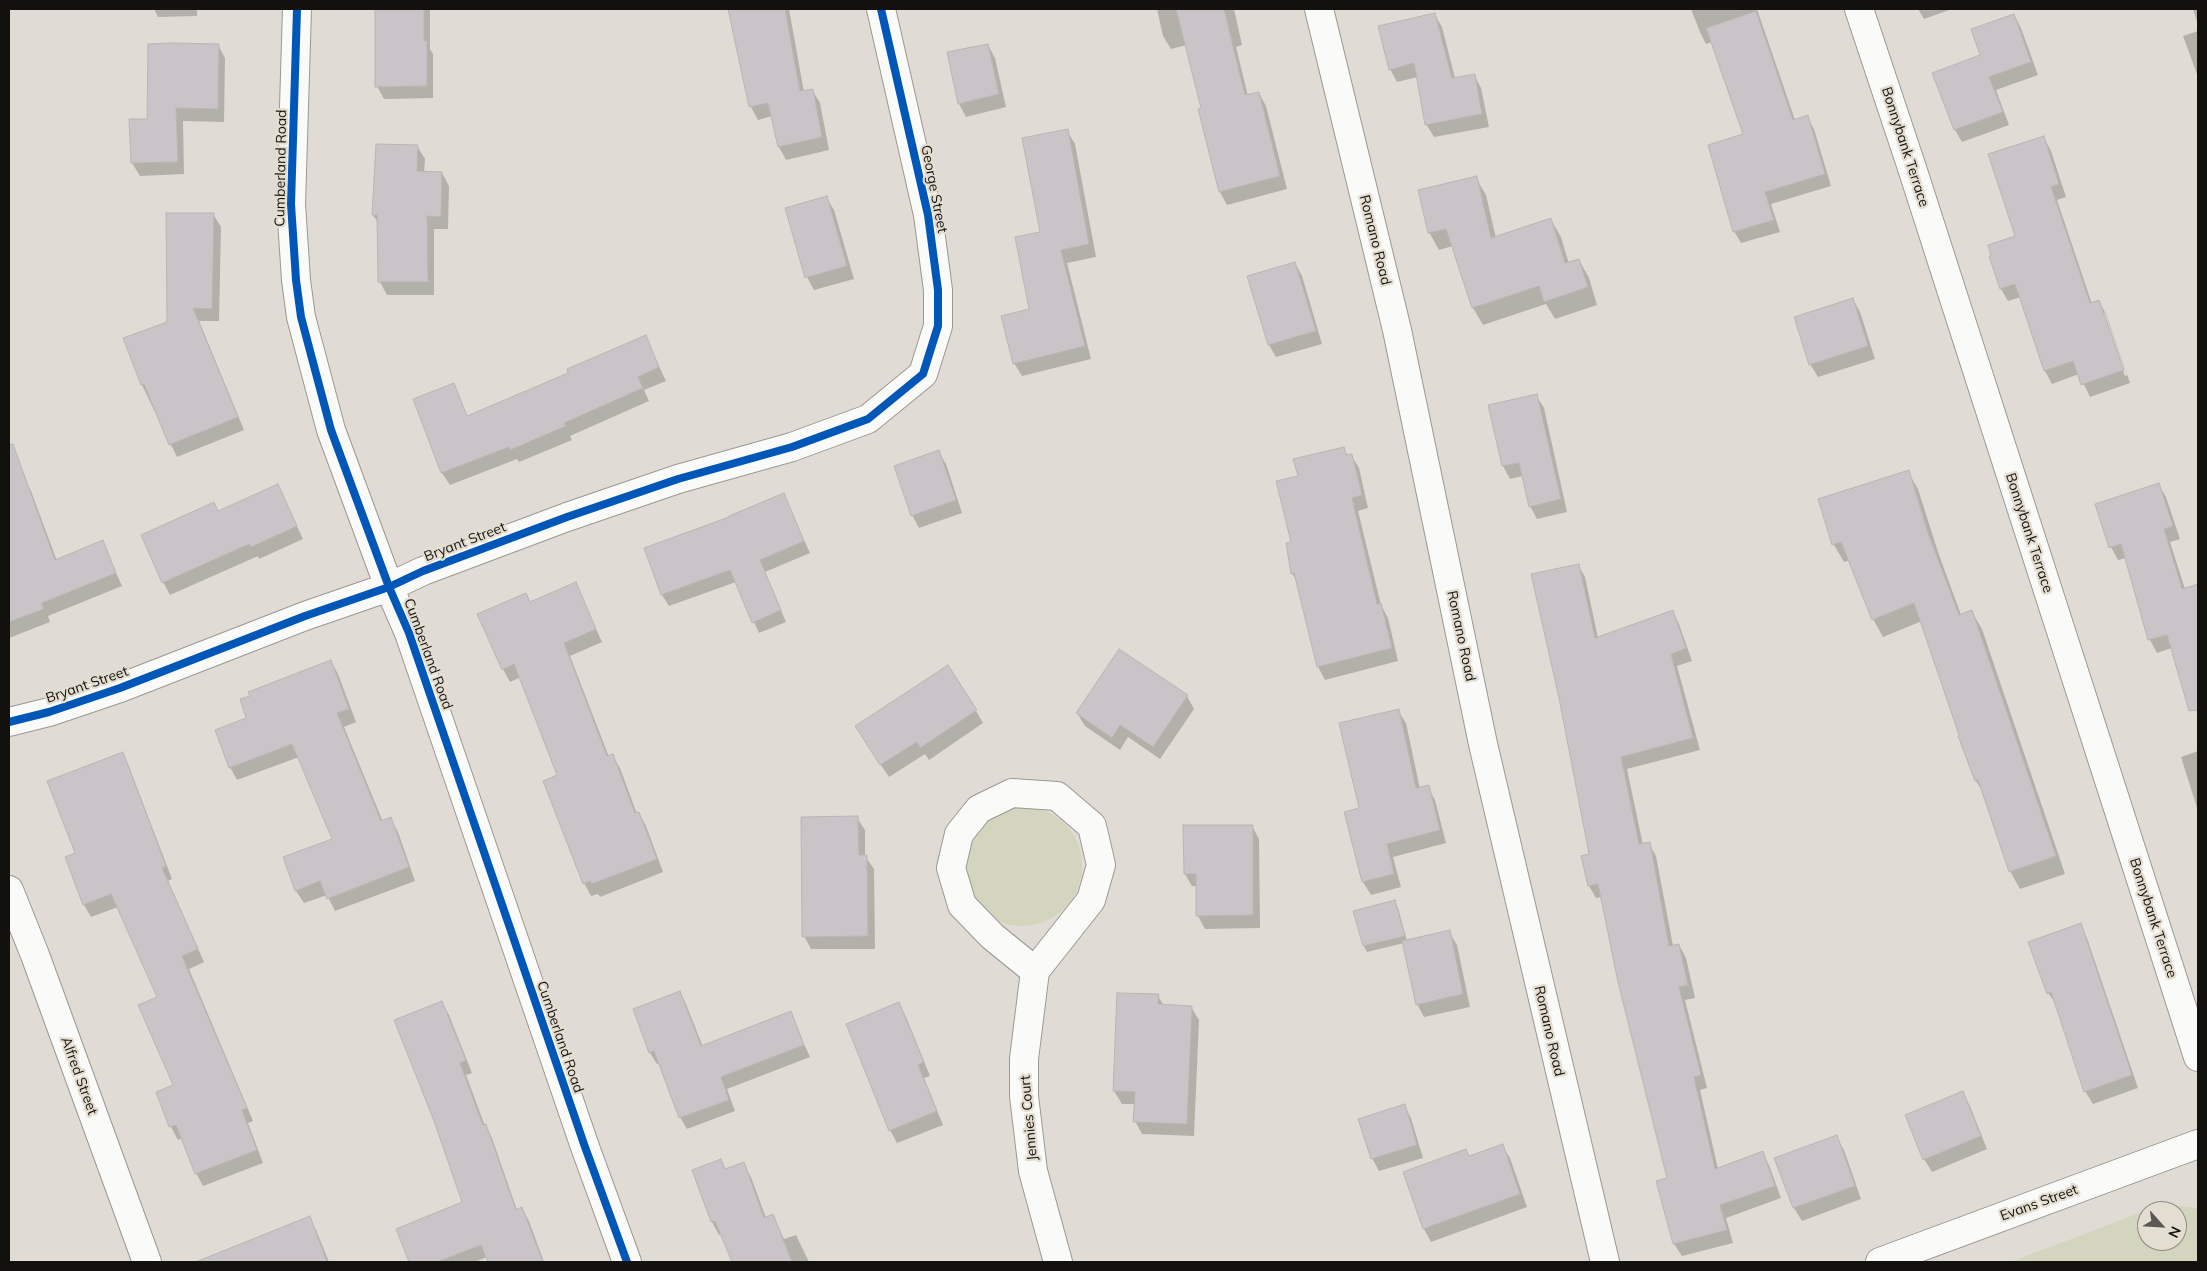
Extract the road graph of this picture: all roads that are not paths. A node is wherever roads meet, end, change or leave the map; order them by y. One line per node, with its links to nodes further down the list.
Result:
1 (297, 9): 6 (street, Cumberland Road)
2 (880, 9): 5 (street, George Street)
3 (1318, 9): 15 (street, Romano Road)
4 (1858, 9): 10 (street, Bonnybank Terrace)
5 (923, 374): 6 (street, Bryant Street)
6 (389, 587): 7 (street, Bryant Street); 13 (street, Cumberland Road)
7 (9, 722)
8 (9, 890): 12 (street, Alfred Street)
9 (1035, 971): 9 (street); 14 (street, Jennies Court)
10 (2198, 1057)
11 (2198, 1144): 16 (street, Evans Street)
12 (147, 1262)
13 (627, 1262)
14 (1058, 1262)
15 (1604, 1262)
16 (1880, 1262)

